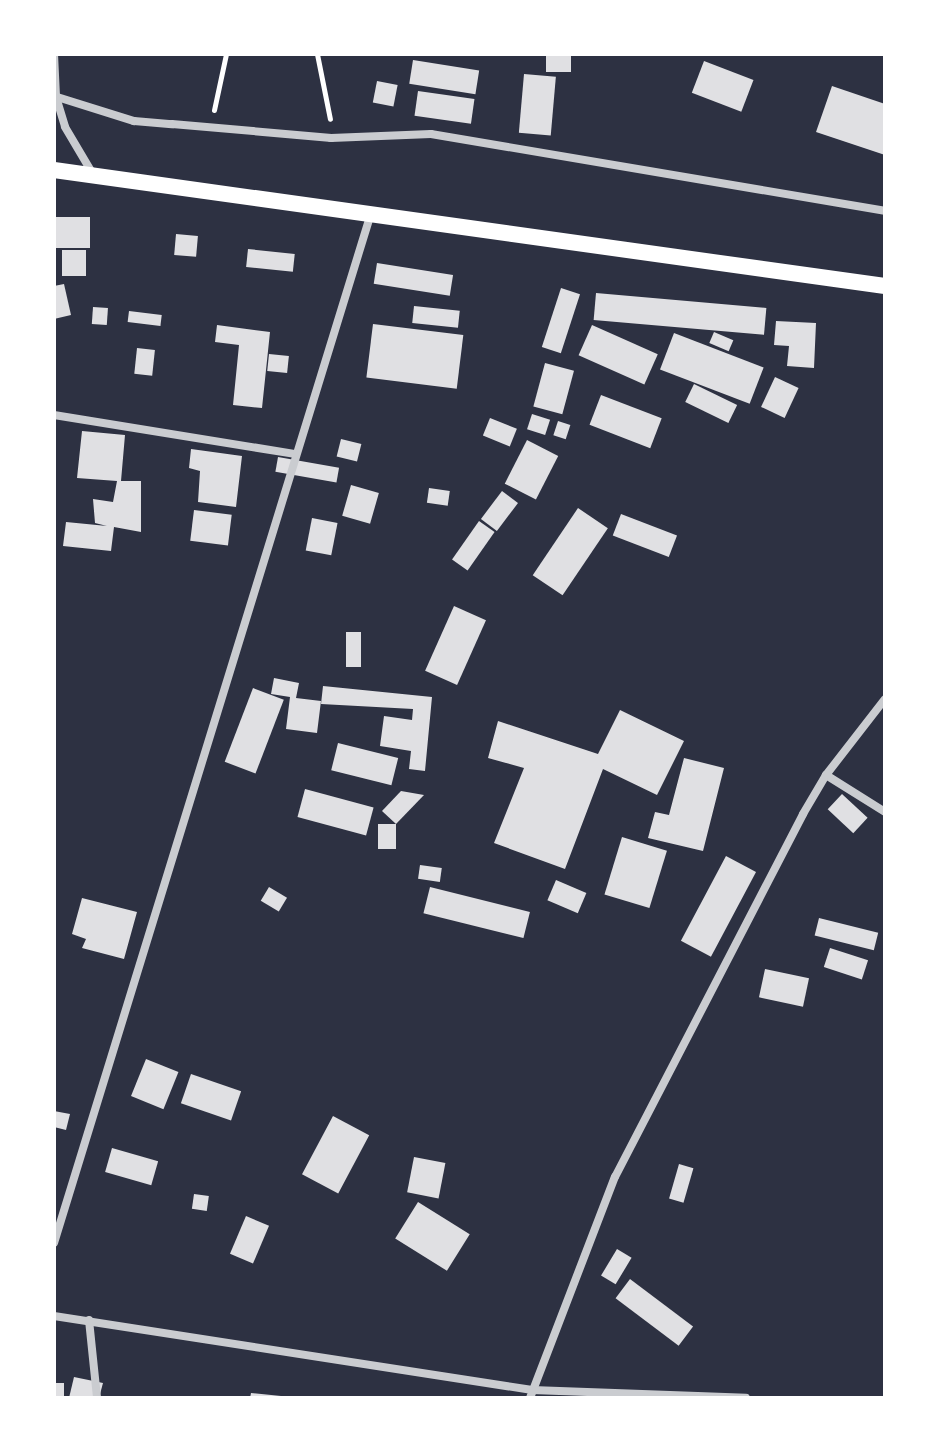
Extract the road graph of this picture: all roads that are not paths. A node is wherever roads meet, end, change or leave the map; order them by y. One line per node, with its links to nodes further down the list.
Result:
1 (54, 54): 2 (street)
2 (55, 97): 4 (street); 5 (street)
3 (54, 170): 4 (main road)
4 (94, 176): 6 (main road)
5 (885, 211)
6 (371, 212): 7 (main road); 9 (street)
7 (885, 286)
8 (54, 415): 9 (street)
9 (296, 454): 13 (street)
10 (885, 699): 11 (street)
11 (826, 775): 12 (street); 16 (street)
12 (885, 812)
13 (54, 1243)
14 (54, 1316): 15 (street)
15 (89, 1320): 16 (street); 17 (street)
16 (531, 1394): 18 (street)
17 (97, 1398)
18 (746, 1398)

